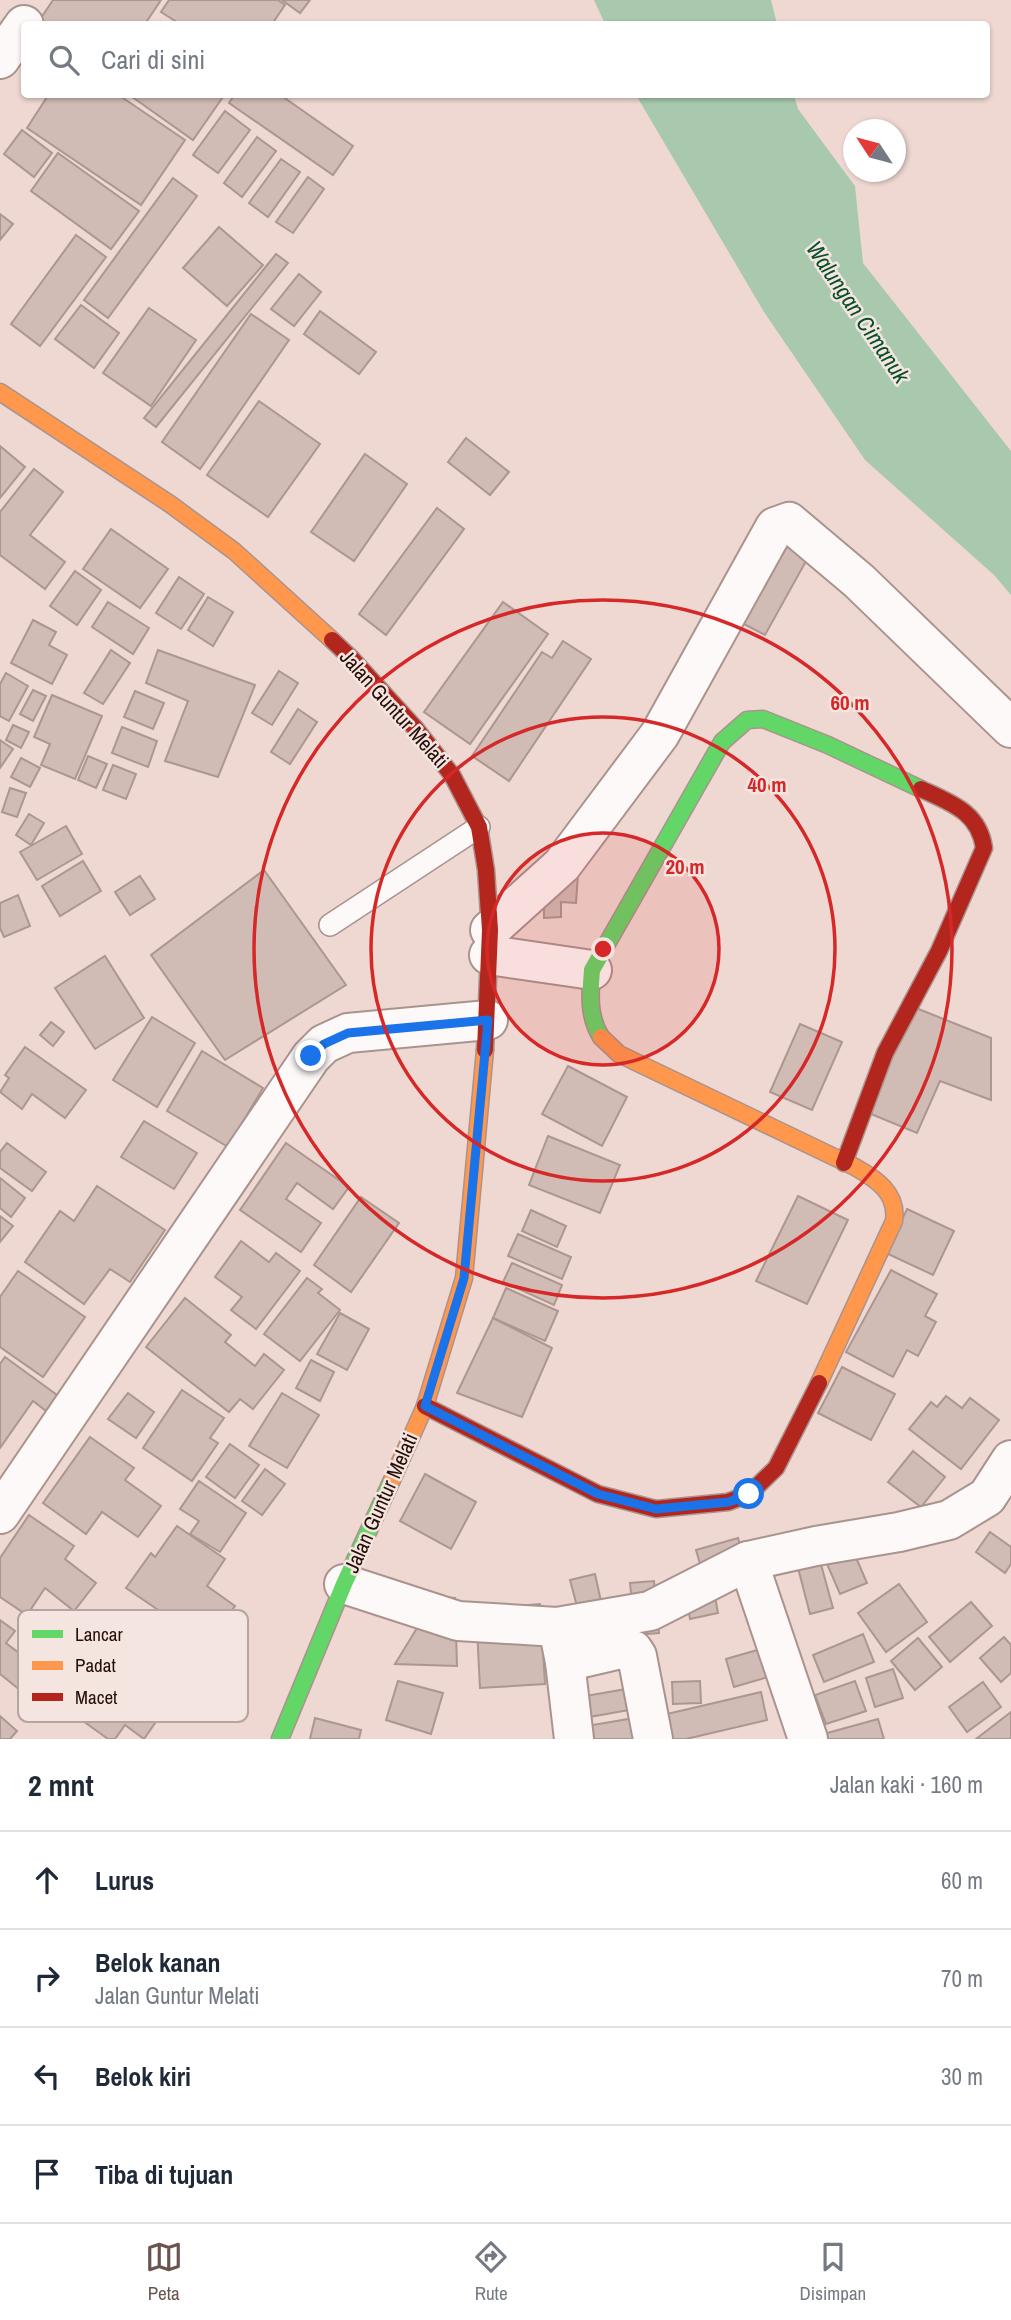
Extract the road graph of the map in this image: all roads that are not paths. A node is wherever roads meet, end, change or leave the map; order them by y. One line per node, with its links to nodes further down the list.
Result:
1 (42, 0): 2 (street)
2 (28, 21)
3 (21, 30): 4 (street)
4 (0, 59)
5 (0, 393): 7 (street, Jalan Guntur Melati)
6 (1009, 736): 9 (street)
7 (479, 827): 8 (lane); 9 (street, Jalan Guntur Melati)
8 (330, 925)
9 (490, 943): 10 (street); 11 (street, Jalan Guntur Melati)
10 (592, 971): 12 (street); 12 (street)
11 (488, 1020): 13 (street, Jalan Guntur Melati); 15 (street)
12 (844, 1163): 13 (street)
13 (425, 1406): 17 (street, Jalan Guntur Melati)
14 (1011, 1460): 16 (street)
15 (0, 1514)
16 (748, 1560): 18 (street); 22 (street)
17 (344, 1584): 18 (street); 19 (street, Jalan Guntur Melati)
18 (561, 1644): 20 (street); 21 (street)
19 (280, 1739)
20 (574, 1739)
21 (653, 1739)
22 (808, 1739)

